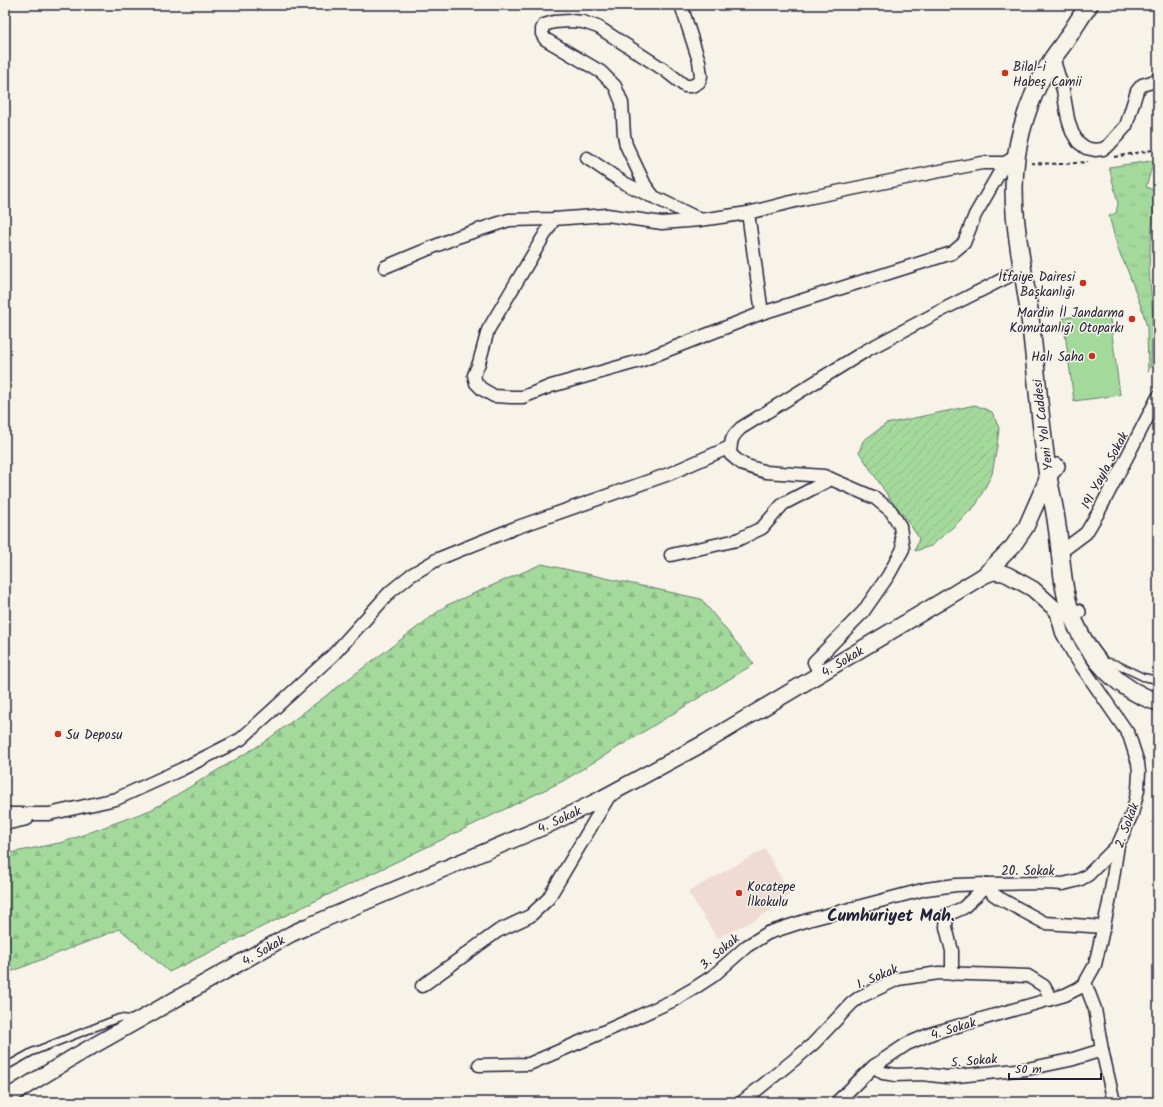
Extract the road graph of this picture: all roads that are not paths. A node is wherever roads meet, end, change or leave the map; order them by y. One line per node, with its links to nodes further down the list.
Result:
1 (681, 5): 8 (street)
2 (1089, 5): 7 (main road, Yeni Yol Caddesi)
3 (1099, 5): 4 (main road, Yeni Yol Caddesi)
4 (1055, 64): 5 (street); 17 (main road, Yeni Yol Caddesi)
5 (1158, 80)
6 (586, 158): 8 (street)
7 (1010, 160): 9 (street); 13 (main road, Yeni Yol Caddesi); 14 (street)
8 (654, 197): 11 (street)
9 (748, 213): 11 (street); 14 (street)
10 (554, 220): 11 (street); 12 (street); 14 (street)
11 (700, 220)
12 (385, 267)
13 (1023, 269): 16 (street); 17 (main road, Yeni Yol Caddesi)
14 (762, 313)
15 (1158, 397): 19 (street, 191 Yayla Sokak)
16 (730, 447): 18 (street); 30 (street)
17 (1053, 472): 19 (main road, Yeni Yol Caddesi); 21 (street, 4. Sokak); 22 (main road, Yeni Yol Caddesi)
18 (831, 479): 20 (street); 24 (street)
19 (1066, 548): 22 (main road, Yeni Yol Caddesi)
20 (671, 556)
21 (983, 576): 22 (street, 2. Sokak); 24 (street, 4. Sokak)
22 (1068, 613): 23 (main road, Yeni Yol Caddesi); 27 (main road, Yeni Yol Caddesi); 32 (street, 2. Sokak)
23 (1109, 662): 25 (lane); 26 (main road, Yeni Yol Caddesi)
24 (820, 674): 28 (street, 4. Sokak)
25 (1158, 680)
26 (1158, 693)
27 (1158, 702)
28 (611, 793): 37 (street); 39 (street, 4. Sokak)
29 (5, 813): 30 (street)
30 (49, 814): 31 (street)
31 (5, 824)
32 (1118, 845): 33 (street, 20. Sokak); 34 (street, 2. Sokak)
33 (987, 884): 34 (street); 35 (street, 20. Sokak); 41 (street, 3. Sokak)
34 (1104, 927): 36 (street, 2. Sokak)
35 (952, 974): 38 (street, 1. Sokak); 45 (street, 1. Sokak)
36 (1085, 983): 38 (street, 4. Sokak); 40 (street)
37 (422, 986)
38 (1051, 999): 42 (street, 4. Sokak)
39 (142, 1019): 43 (lane); 44 (street, 4. Sokak)
40 (1102, 1050): 42 (street, 5. Sokak); 47 (street)
41 (479, 1065)
42 (874, 1066): 46 (street, 4. Sokak)
43 (5, 1068)
44 (5, 1100)
45 (742, 1102)
46 (837, 1102)
47 (1114, 1102)

